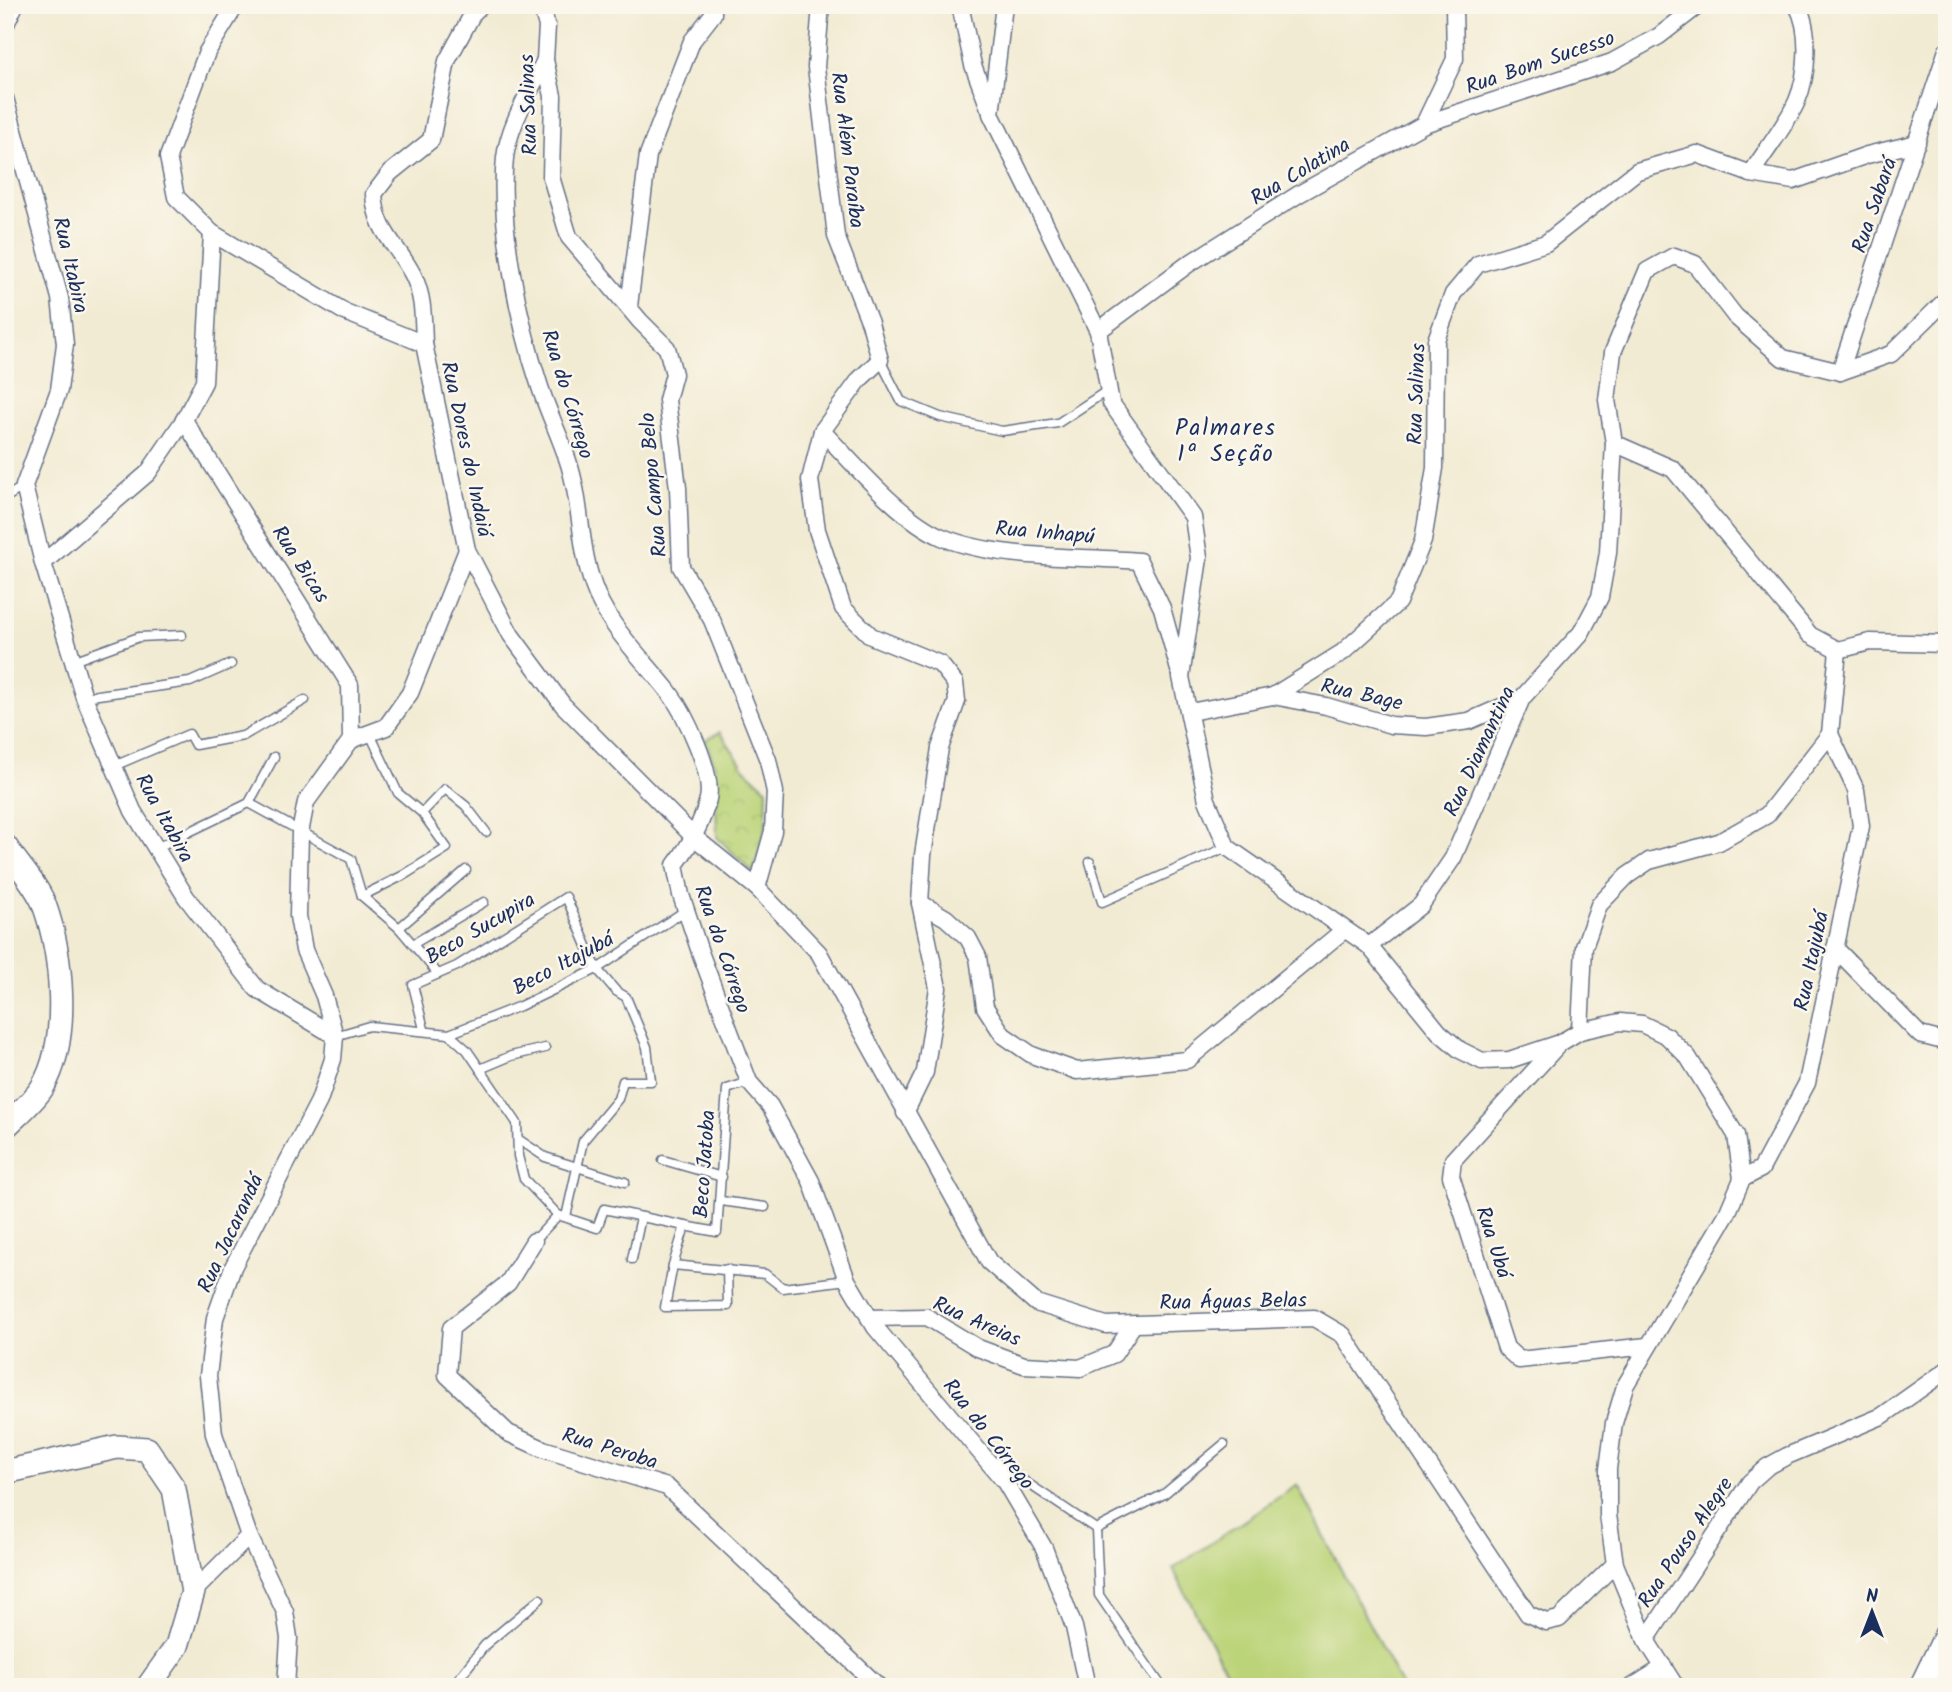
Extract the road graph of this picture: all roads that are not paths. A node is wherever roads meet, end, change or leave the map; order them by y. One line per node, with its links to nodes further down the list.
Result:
1 (15, 5): 12 (street)
2 (236, 5): 20 (street, Rua Dores do Indaiá)
3 (481, 5): 24 (street)
4 (541, 5): 14 (street, Rua Salinas)
5 (713, 5): 22 (street)
6 (821, 5): 25 (street, Rua Além Paraíba)
7 (960, 5): 16 (street)
8 (1004, 5): 16 (street)
9 (1454, 5): 17 (street)
10 (1699, 5): 17 (street, Rua Bom Sucesso)
11 (1797, 5): 19 (street)
12 (5, 26)
13 (1947, 50): 18 (street, Rua Sabará)
14 (545, 60): 22 (street, Rua Salinas); 55 (street, Rua do Córrego)
15 (5, 98): 31 (street, Rua Itabira)
16 (991, 114): 23 (street)
17 (1424, 124): 23 (street, Rua Colatina)
18 (1917, 143): 19 (street, Rua Salinas); 26 (street, Rua Sabará)
19 (1751, 174): 41 (street, Rua Salinas)
20 (212, 233): 24 (street, Rua Dores do Indaiá); 28 (street)
21 (1947, 299): 26 (street)
22 (629, 306): 61 (street, Rua Campo Belo)
23 (1098, 331): 27 (street)
24 (424, 344): 33 (street, Rua Dores do Indaiá)
25 (880, 360): 27 (lane); 29 (street)
26 (1840, 372): 30 (street, Rua Diamantina)
27 (1108, 390): 40 (street)
28 (184, 420): 34 (street); 48 (street, Rua Bicas)
29 (822, 431): 40 (street, Rua Inhapú); 64 (street)
30 (1614, 443): 37 (street); 43 (street, Rua Diamantina)
31 (24, 486): 32 (lane); 34 (street, Rua Itabira)
32 (5, 498)
33 (467, 550): 46 (street); 55 (street, Rua Dores do Indaiá)
34 (43, 563): 38 (street, Rua Itabira)
35 (182, 635): 38 (lane)
36 (1947, 644): 37 (street)
37 (1838, 650): 47 (street)
38 (73, 661): 42 (street, Rua Itabira)
39 (231, 664): 42 (lane)
40 (1181, 677): 45 (street)
41 (1273, 696): 43 (street, Rua Bage); 45 (street, Rua Salinas)
42 (84, 697): 50 (street, Rua Itabira)
43 (1522, 698): 69 (street, Rua Diamantina)
44 (304, 700): 50 (lane)
45 (1190, 712): 57 (street)
46 (370, 734): 48 (street); 52 (lane)
47 (1830, 734): 70 (street, Rua Itajubá); 74 (street)
48 (351, 740): 54 (street)
49 (274, 757): 51 (lane)
50 (114, 766): 58 (street, Rua Itabira)
51 (249, 803): 54 (lane); 58 (lane)
52 (422, 813): 53 (lane); 62 (lane)
53 (486, 832)
54 (300, 833): 62 (lane); 76 (street)
55 (695, 838): 61 (street, Rua Dores do Indaiá); 65 (street, Rua do Córrego)
56 (5, 846): 83 (street)
57 (1227, 847): 59 (lane); 67 (street)
58 (156, 849): 76 (street, Rua Itabira)
59 (1090, 862)
60 (466, 870): 66 (lane, Beco Sucupira)
61 (757, 888): 82 (street, Rua Dores do Indaiá)
62 (362, 896): 66 (lane)
63 (484, 902): 68 (lane, Beco Sucupira)
64 (920, 902): 67 (street); 82 (street)
65 (686, 910): 71 (lane, Beco Itajubá); 81 (street, Rua do Córrego)
66 (399, 928): 68 (lane)
67 (1345, 930): 69 (street)
68 (413, 944): 72 (lane)
69 (1369, 946): 78 (street)
70 (1835, 948): 77 (street); 88 (street, Rua Itajubá)
71 (597, 969): 72 (lane, Beco Sucupira); 75 (lane, Beco Itajubá); 86 (lane)
72 (438, 974): 73 (lane, Beco Sucupira)
73 (424, 1029): 75 (lane); 76 (lane)
74 (1580, 1031): 78 (street); 88 (street)
75 (449, 1034): 80 (lane)
76 (335, 1036): 108 (street, Rua Jacarandá)
77 (1947, 1042)
78 (1560, 1043): 102 (street, Rua Ubá)
79 (545, 1048): 80 (lane)
80 (480, 1069): 84 (lane)
81 (749, 1082): 87 (lane, Beco Jatoba); 99 (street, Rua do Córrego)
82 (905, 1114): 101 (street, Rua Águas Belas)
83 (5, 1127)
84 (518, 1139): 86 (lane); 92 (lane)
85 (663, 1160): 87 (lane)
86 (576, 1169): 89 (lane); 92 (lane)
87 (722, 1177): 90 (lane, Beco Jatoba)
88 (1742, 1179): 102 (street)
89 (625, 1181)
90 (721, 1201): 91 (lane); 94 (lane, Beco Jatoba)
91 (765, 1207)
92 (562, 1216): 93 (lane); 95 (lane)
93 (641, 1217): 94 (lane); 96 (lane)
94 (685, 1226): 97 (lane)
95 (534, 1241): 119 (street, Rua Peroba)
96 (632, 1259)
97 (673, 1265): 98 (lane); 98 (lane)
98 (727, 1269): 99 (lane)
99 (847, 1280): 100 (street, Rua do Córrego)
100 (869, 1318): 101 (street, Rua Areias); 105 (street, Rua do Córrego)
101 (1133, 1325): 109 (street, Rua Águas Belas)
102 (1647, 1346): 109 (street)
103 (1947, 1370): 113 (street, Rua Pouso Alegre)
104 (1224, 1444): 107 (lane)
105 (979, 1451): 107 (lane); 120 (street, Rua do Córrego)
106 (5, 1472): 110 (street)
107 (1096, 1529): 121 (lane)
108 (250, 1536): 110 (street); 117 (street, Rua Jacarandá)
109 (1615, 1564): 113 (street)
110 (193, 1592): 116 (street)
111 (540, 1599): 118 (lane)
112 (1947, 1633): 115 (street)
113 (1646, 1640): 114 (street)
114 (1664, 1667): 122 (street); 123 (street)
115 (1932, 1675)
116 (148, 1687)
117 (286, 1687)
118 (452, 1687)
119 (879, 1687)
120 (1087, 1687)
121 (1162, 1687)
122 (1632, 1687)
123 (1676, 1687)

